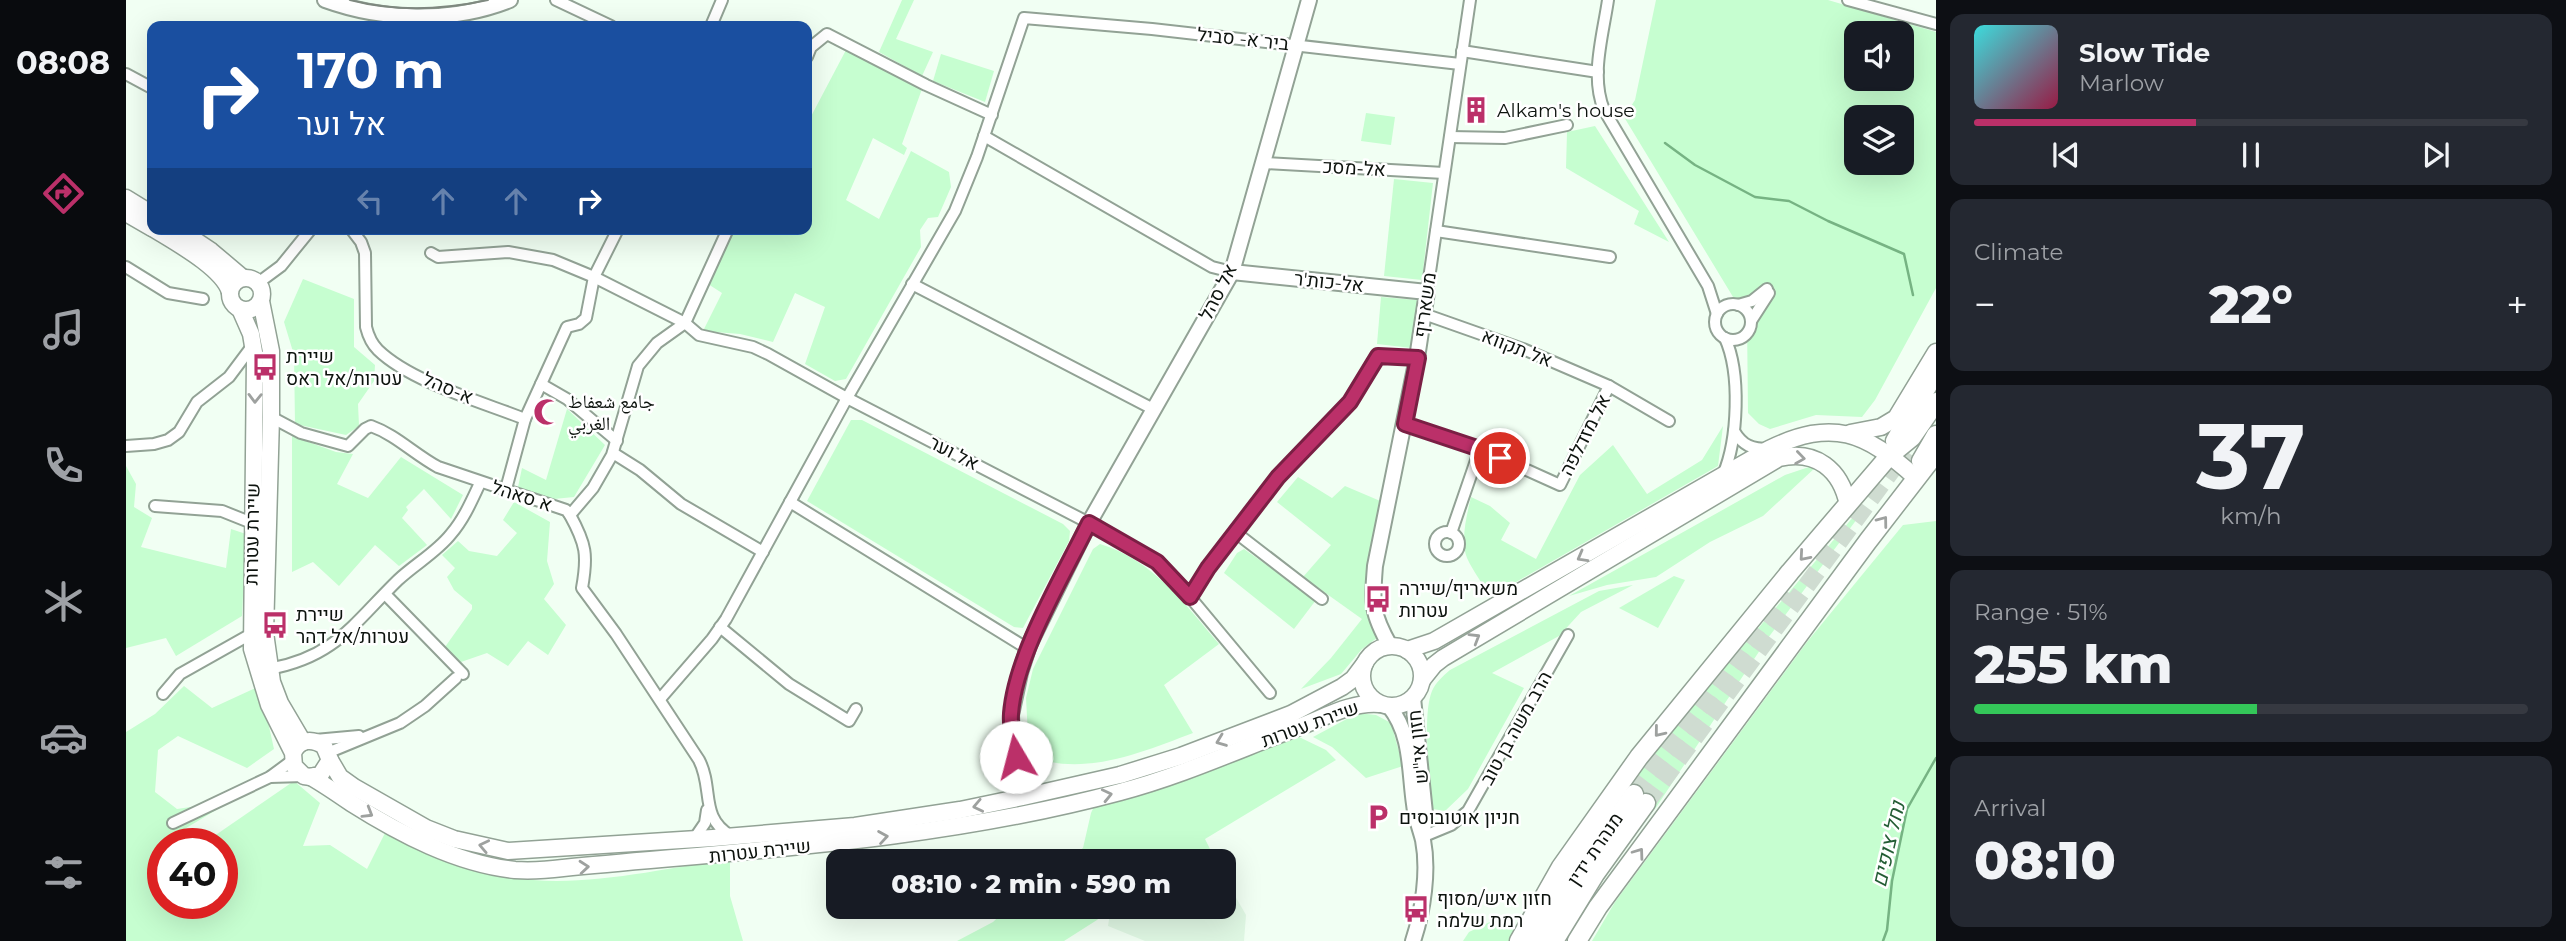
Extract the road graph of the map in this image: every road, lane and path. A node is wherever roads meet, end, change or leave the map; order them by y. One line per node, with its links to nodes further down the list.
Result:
1 (325, 0): 2 (street)
2 (510, 0)
3 (556, 0): 9 (street)
4 (722, 0): 10 (street)
5 (1309, 0): 12 (street, אל סהל)
6 (1470, 0): 14 (street, משאריף)
7 (1608, 0): 16 (street)
8 (1848, 0): 11 (street)
9 (600, 21)
10 (713, 21)
11 (1936, 24)
12 (1295, 45): 15 (street, ביר א- סביל); 19 (street, ביר א- סביל); 23 (street, אל סהל)
13 (812, 46): 19 (street)
14 (1462, 51): 15 (street, משאריף); 16 (street)
15 (1460, 64): 22 (street, משאריף)
16 (1598, 72): 43 (street)
17 (126, 74): 18 (street)
18 (147, 85)
19 (992, 115): 21 (street)
20 (1567, 125): 22 (street)
21 (984, 136): 39 (street); 42 (street)
22 (1450, 137): 24 (street, משאריף)
23 (1264, 163): 24 (street, אל-מסכ); 39 (street, אל סהל)
24 (1444, 173): 29 (street, משאריף)
25 (126, 198): 26 (main road)
26 (147, 211)
27 (126, 213): 28 (main road)
28 (147, 225)
29 (1436, 231): 37 (street); 45 (street, משאריף)
30 (164, 235): 44 (main road)
31 (187, 235): 41 (main road)
32 (306, 235): 41 (street)
33 (356, 235): 67 (street, א-סהל)
34 (615, 235): 40 (street)
35 (725, 235): 53 (street)
36 (431, 253): 40 (street, אל וער)
37 (1609, 257)
38 (126, 267): 46 (street)
39 (1231, 272): 45 (street, אל-כות'ר); 65 (street, אל סהל)
40 (594, 277): 53 (street, אל וער); 61 (street)
41 (250, 280): 44 (main road); 47 (main road)
42 (912, 284): 63 (street); 65 (street)
43 (1709, 286): 48 (street); 51 (street)
44 (230, 292): 49 (main road)
45 (1427, 292): 50 (street, משאריף)
46 (203, 299)
47 (261, 302): 49 (main road); 66 (main road, שיירת עטרות)
48 (1735, 304): 51 (street); 52 (street); 52 (street)
49 (240, 309): 56 (main road, שיירת עטרות)
50 (1424, 314): 58 (street, משאריף); 62 (street, אל תקווא)
51 (1717, 314): 55 (street)
52 (1751, 321): 54 (street)
53 (685, 323): 63 (street, אל וער); 73 (street, א סאהל)
54 (1742, 337): 55 (street); 59 (street)
55 (1725, 338): 59 (street)
56 (253, 345): 74 (street); 88 (main road, שיירת עטרות, one-way to 88)
57 (1936, 352): 71 (main road)
58 (1418, 358): 69 (street, משאריף); 90 (street)
59 (1733, 365): 70 (street)
60 (1936, 372): 79 (highway)
61 (541, 384): 67 (street); 73 (street)
62 (1609, 386): 68 (street, אל תקווא); 75 (street, אל מזדלפה)
63 (847, 398): 84 (street); 89 (street, אל וער)
64 (1936, 402): 79 (highway)
65 (1155, 410): 89 (street, אל סהל)
66 (271, 417): 82 (street, א סאהל); 103 (main road, שיירת עטרות)
67 (525, 419): 83 (street)
68 (1668, 421)
69 (1405, 424): 75 (street, אל מזדלפה); 99 (street, משאריף)
70 (1734, 431): 76 (street); 80 (street)
71 (1839, 433): 76 (main road); 79 (main road)
72 (1936, 435): 81 (highway)
73 (617, 441): 77 (street, א סאהל)
74 (126, 446)
75 (1480, 449): 91 (street)
76 (1769, 449): 80 (main road)
77 (613, 453): 87 (street, א סאהל); 92 (street)
78 (1936, 453): 81 (highway)
79 (1890, 455): 81 (main road); 85 (highway)
80 (1723, 475): 101 (main road, one-way to 101)
81 (1915, 477): 122 (highway, one-way to 81)
82 (480, 483): 83 (street, א סאהל); 93 (street)
83 (506, 489): 87 (street, א סאהל)
84 (790, 502): 92 (street); 100 (street)
85 (1849, 505): 104 (main road, one-way to 85); 124 (highway, one-way to 124)
86 (155, 506): 88 (street)
87 (570, 515): 108 (street)
88 (252, 523): 97 (main road, שיירת עטרות)
89 (1089, 523): 94 (street, אל וער); 100 (street, אל סהל)
90 (1235, 532): 94 (street); 95 (street)
91 (1451, 533)
92 (763, 552): 96 (street)
93 (385, 594): 103 (street); 111 (street)
94 (1190, 597): 105 (street, אל וער)
95 (1322, 599)
96 (720, 627): 108 (street); 110 (street)
97 (251, 634): 106 (street); 112 (main road, שיירת עטרות)
98 (1568, 635): 120 (street, הרב משה בן טוב)
99 (1390, 646): 101 (main road); 102 (main road)
100 (1028, 649): 116 (street, אל סהל)
101 (1407, 650): 104 (main road)
102 (1365, 663): 109 (main road); 116 (main road, שיירת עטרות, one-way to 116)
103 (268, 668): 112 (main road, שיירת עטרות)
104 (1422, 680): 107 (main road)
105 (1270, 693)
106 (163, 694)
107 (1413, 698): 109 (main road); 120 (street, חזון אי"ש)
108 (660, 699): 117 (street)
109 (1384, 705): 114 (main road, שיירת עטרות, one-way to 109); 120 (street, חזון אי"ש)
110 (856, 709)
111 (375, 734): 112 (street); 113 (street)
112 (301, 749): 113 (main road); 114 (main road); 115 (street)
113 (329, 758): 114 (main road); 121 (main road, שיירת עטרות, one-way to 113)
114 (307, 776): 115 (street)
115 (270, 777): 118 (street)
116 (1023, 797): 119 (main road, שיירת עטרות, one-way to 119)
117 (708, 800): 119 (street); 121 (street)
118 (173, 823)
119 (731, 836): 121 (main road, שיירת עטרות)
120 (1422, 837): 123 (street, חזון אי"ש)
121 (694, 839)
122 (1598, 907): 127 (highway); 128 (highway)
123 (1413, 941)
124 (1519, 941)
125 (1537, 941): 126 (highway, מנהרת ידין)
126 (1554, 941)
127 (1577, 941)
128 (1583, 941)

